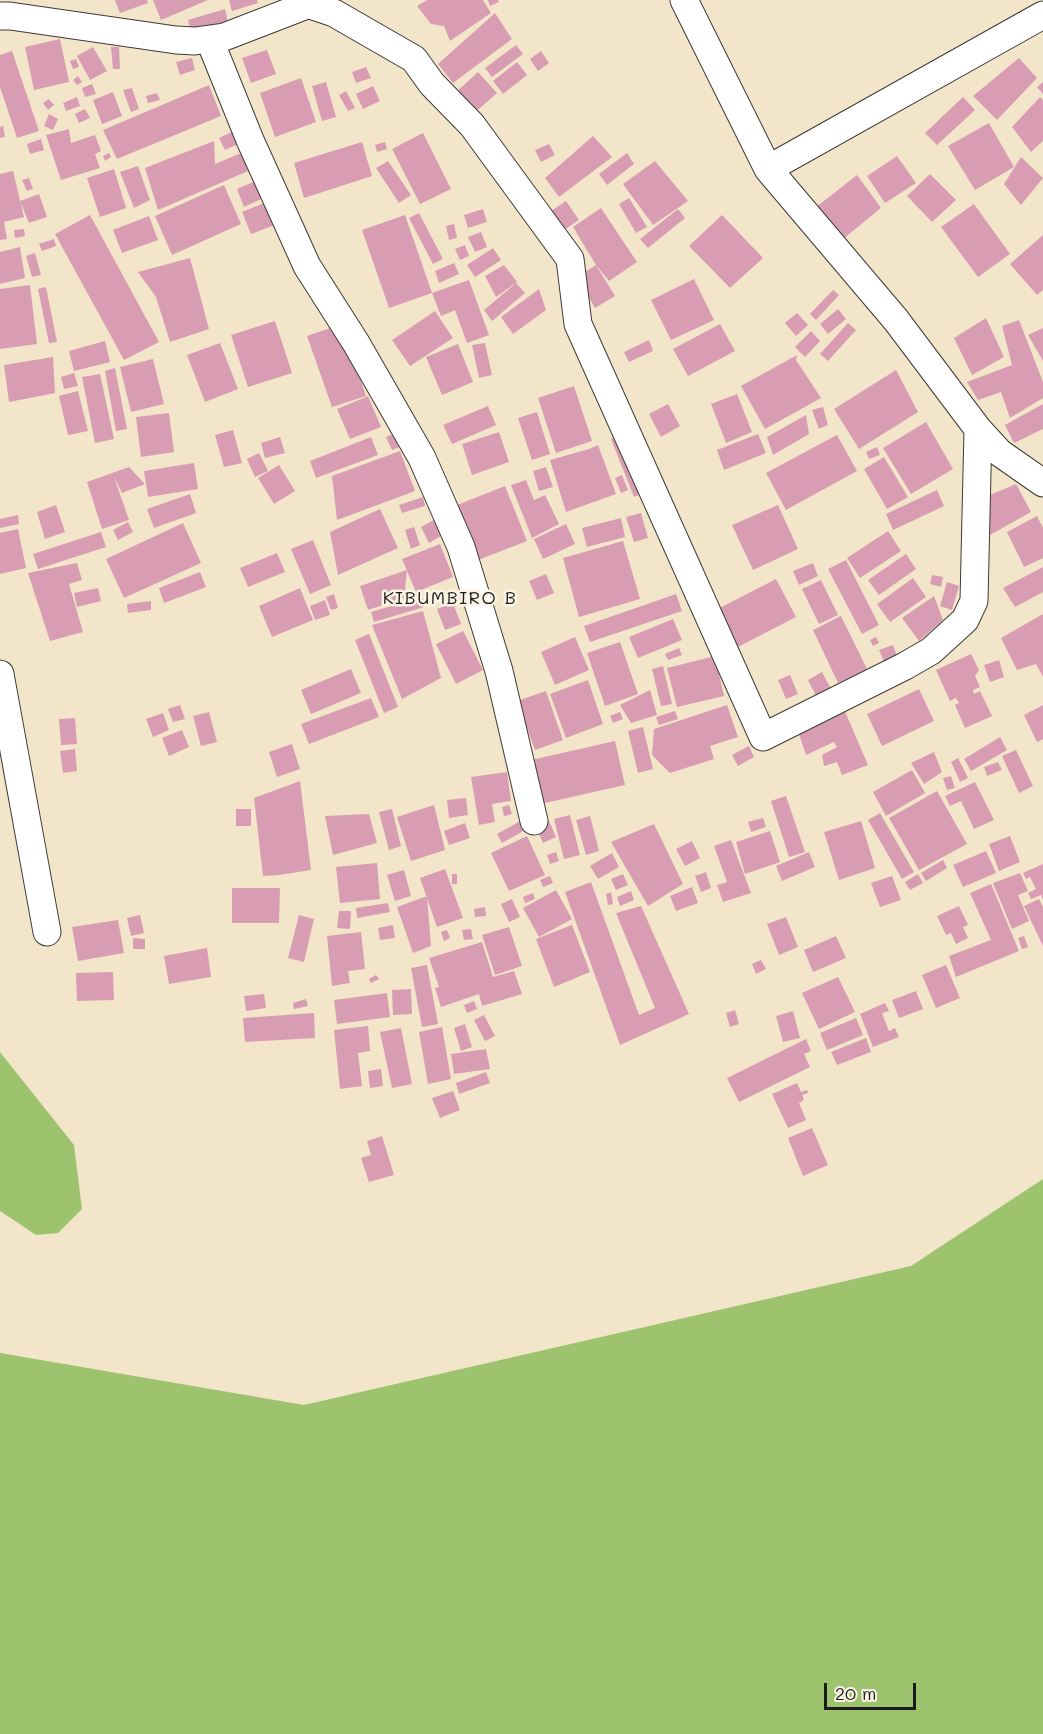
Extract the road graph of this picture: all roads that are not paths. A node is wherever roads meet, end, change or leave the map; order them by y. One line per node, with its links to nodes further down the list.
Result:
1 (684, 0): 6 (street)
2 (315, 2): 5 (street); 7 (street)
3 (3, 12): 5 (street)
4 (1043, 15): 6 (street)
5 (210, 40): 10 (street)
6 (768, 169): 7 (street)
7 (978, 429): 8 (street)
8 (1043, 483)
9 (0, 674): 11 (street)
10 (534, 820)
11 (47, 932)

